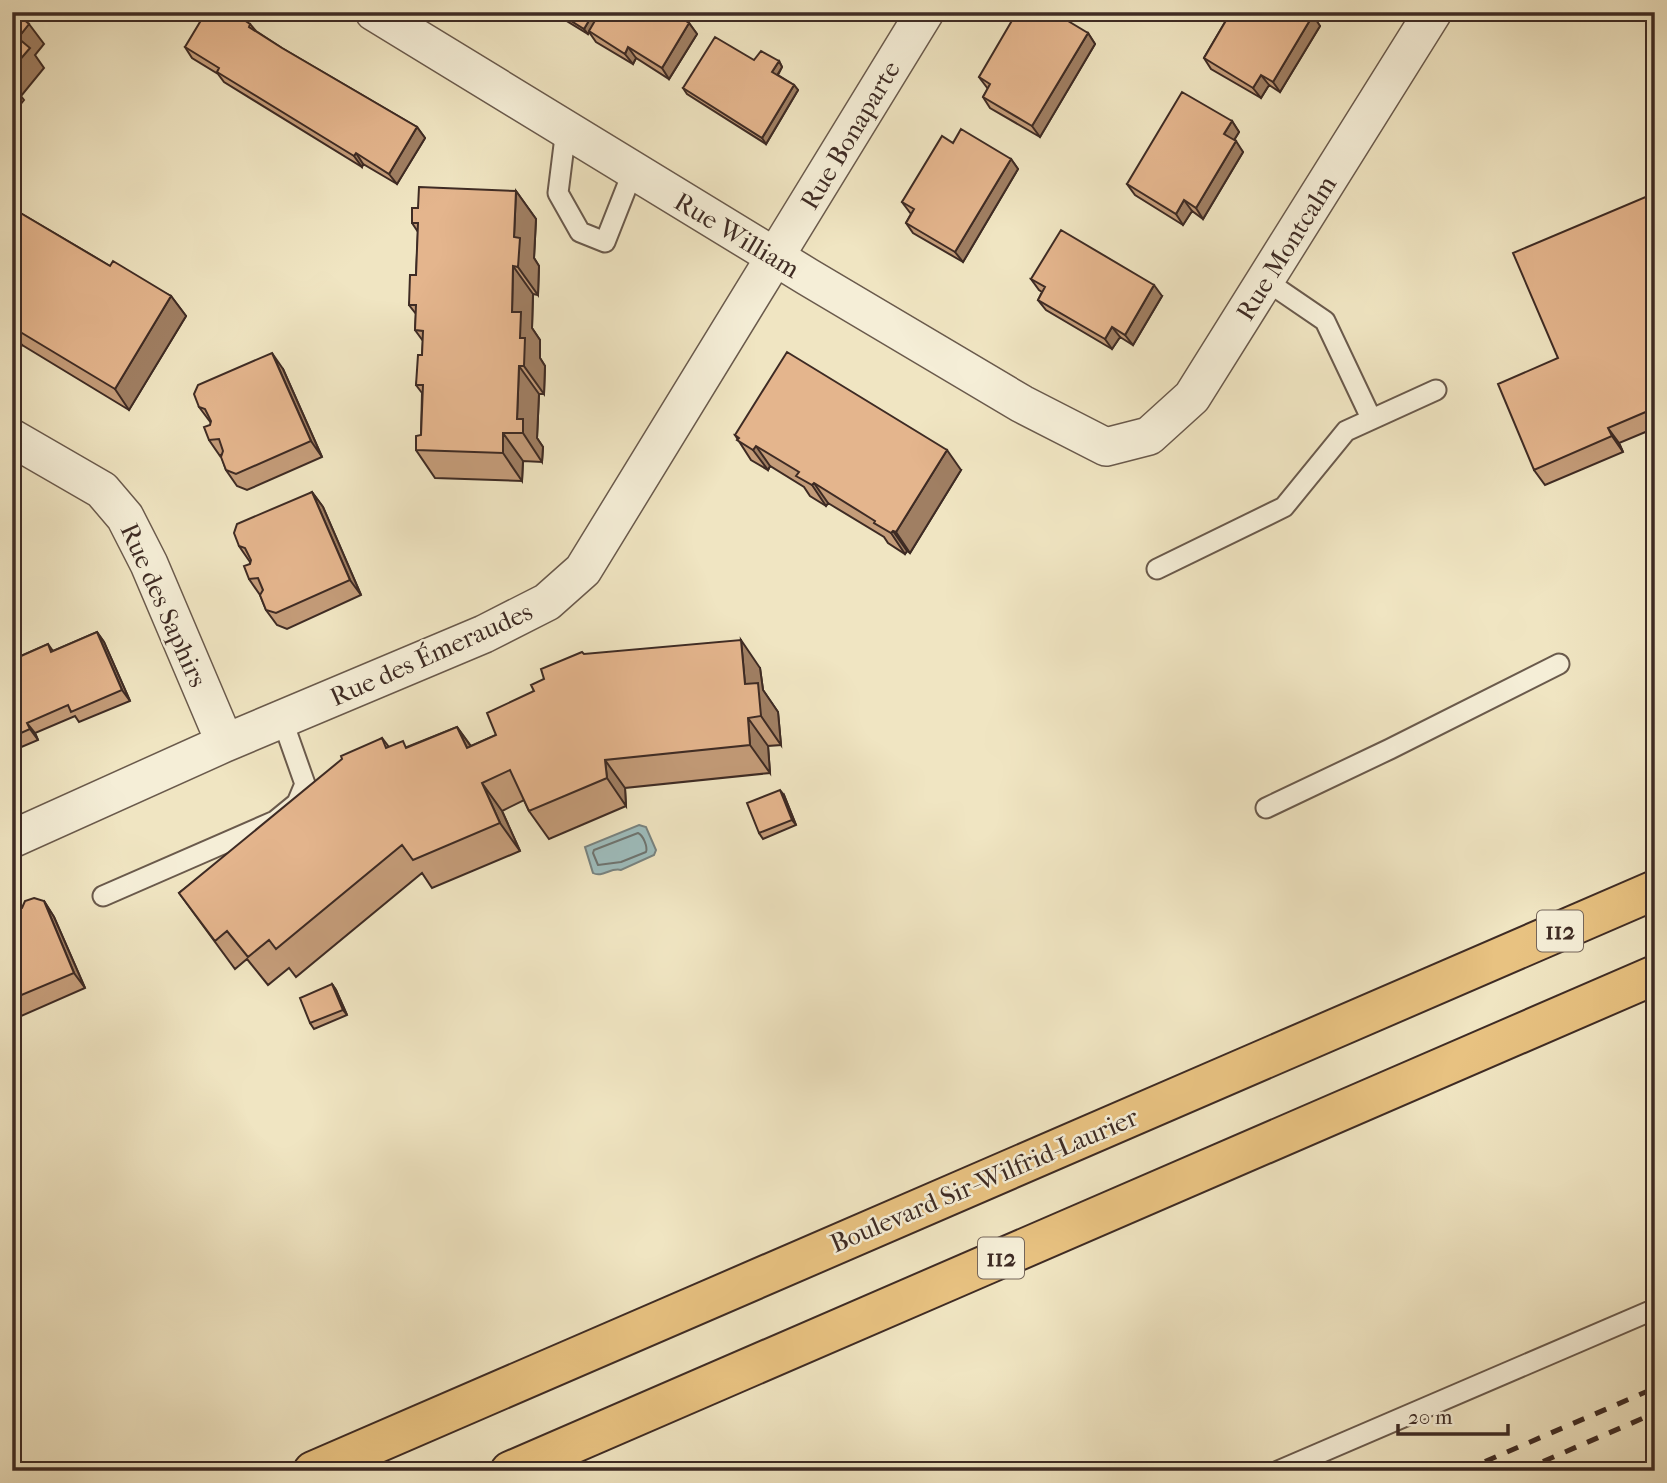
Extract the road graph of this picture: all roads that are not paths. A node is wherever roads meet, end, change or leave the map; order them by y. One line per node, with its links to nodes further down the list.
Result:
1 (374, 12): 4 (street, Rue William)
2 (925, 12): 7 (street, Rue Bonaparte)
3 (1433, 12): 8 (street, Rue Montcalm)
4 (419, 24): 5 (street, Rue William)
5 (566, 129): 6 (street, Rue William); 6 (lane)
6 (634, 171): 7 (street, Rue William)
7 (776, 258): 12 (street, Rue William); 15 (street, Rue des Émeraudes)
8 (1265, 280): 10 (lane); 12 (street, Rue Montcalm)
9 (1436, 390): 10 (lane)
10 (1371, 418): 13 (lane)
11 (12, 438): 16 (street, Rue des Saphirs)
12 (1107, 447)
13 (1157, 569)
14 (1559, 664): 17 (lane)
15 (282, 719): 16 (street, Rue des Émeraudes); 20 (lane)
16 (225, 743): 18 (street, Rue des Émeraudes)
17 (1266, 808)
18 (12, 839)
19 (1655, 890): 23 (highway, Boulevard Sir-Wilfrid-Laurier / 112)
20 (103, 896)
21 (1655, 975): 24 (highway, 112)
22 (1655, 1309): 25 (lane)
23 (313, 1471)
24 (510, 1471)
25 (1278, 1471)

